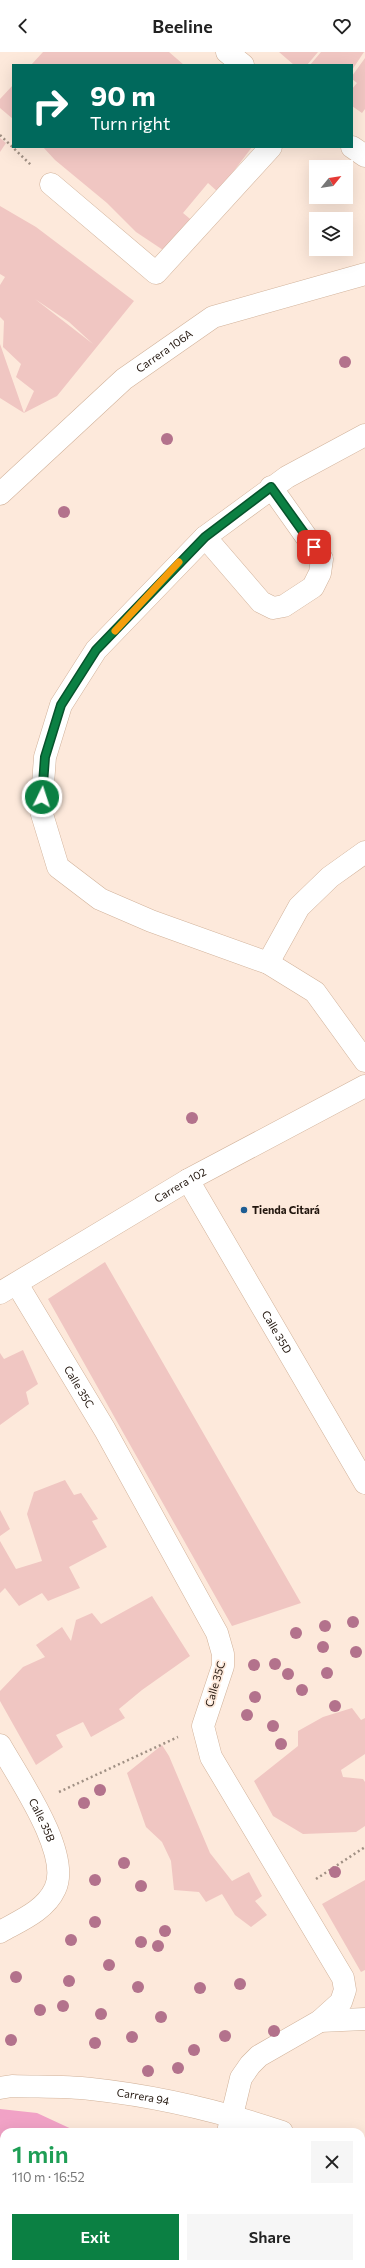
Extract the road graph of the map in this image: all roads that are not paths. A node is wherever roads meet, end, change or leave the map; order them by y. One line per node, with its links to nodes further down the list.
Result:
1 (227, 52): 2 (street)
2 (242, 64)
3 (270, 148): 6 (street)
4 (353, 148): 5 (street)
5 (365, 156)
6 (51, 184)
7 (365, 274): 10 (street, Carrera 106A)
8 (365, 435): 9 (street)
9 (271, 487): 11 (street); 11 (street)
10 (0, 494)
11 (205, 537): 13 (street)
12 (365, 852): 13 (street)
13 (268, 963): 14 (street)
14 (365, 1061)
15 (365, 1086): 16 (street, Carrera 102)
16 (188, 1180): 17 (street, Carrera 102); 18 (street, Calle 35D)
17 (9, 1288): 22 (street, Calle 35C)
18 (365, 1484)
19 (0, 1745): 20 (street, Calle 35B)
20 (0, 1932)
21 (365, 2019): 22 (street)
22 (310, 2026): 24 (street)
23 (0, 2088): 24 (street, Carrera 94)
24 (230, 2124): 25 (street, Carrera 94)
25 (256, 2128)

